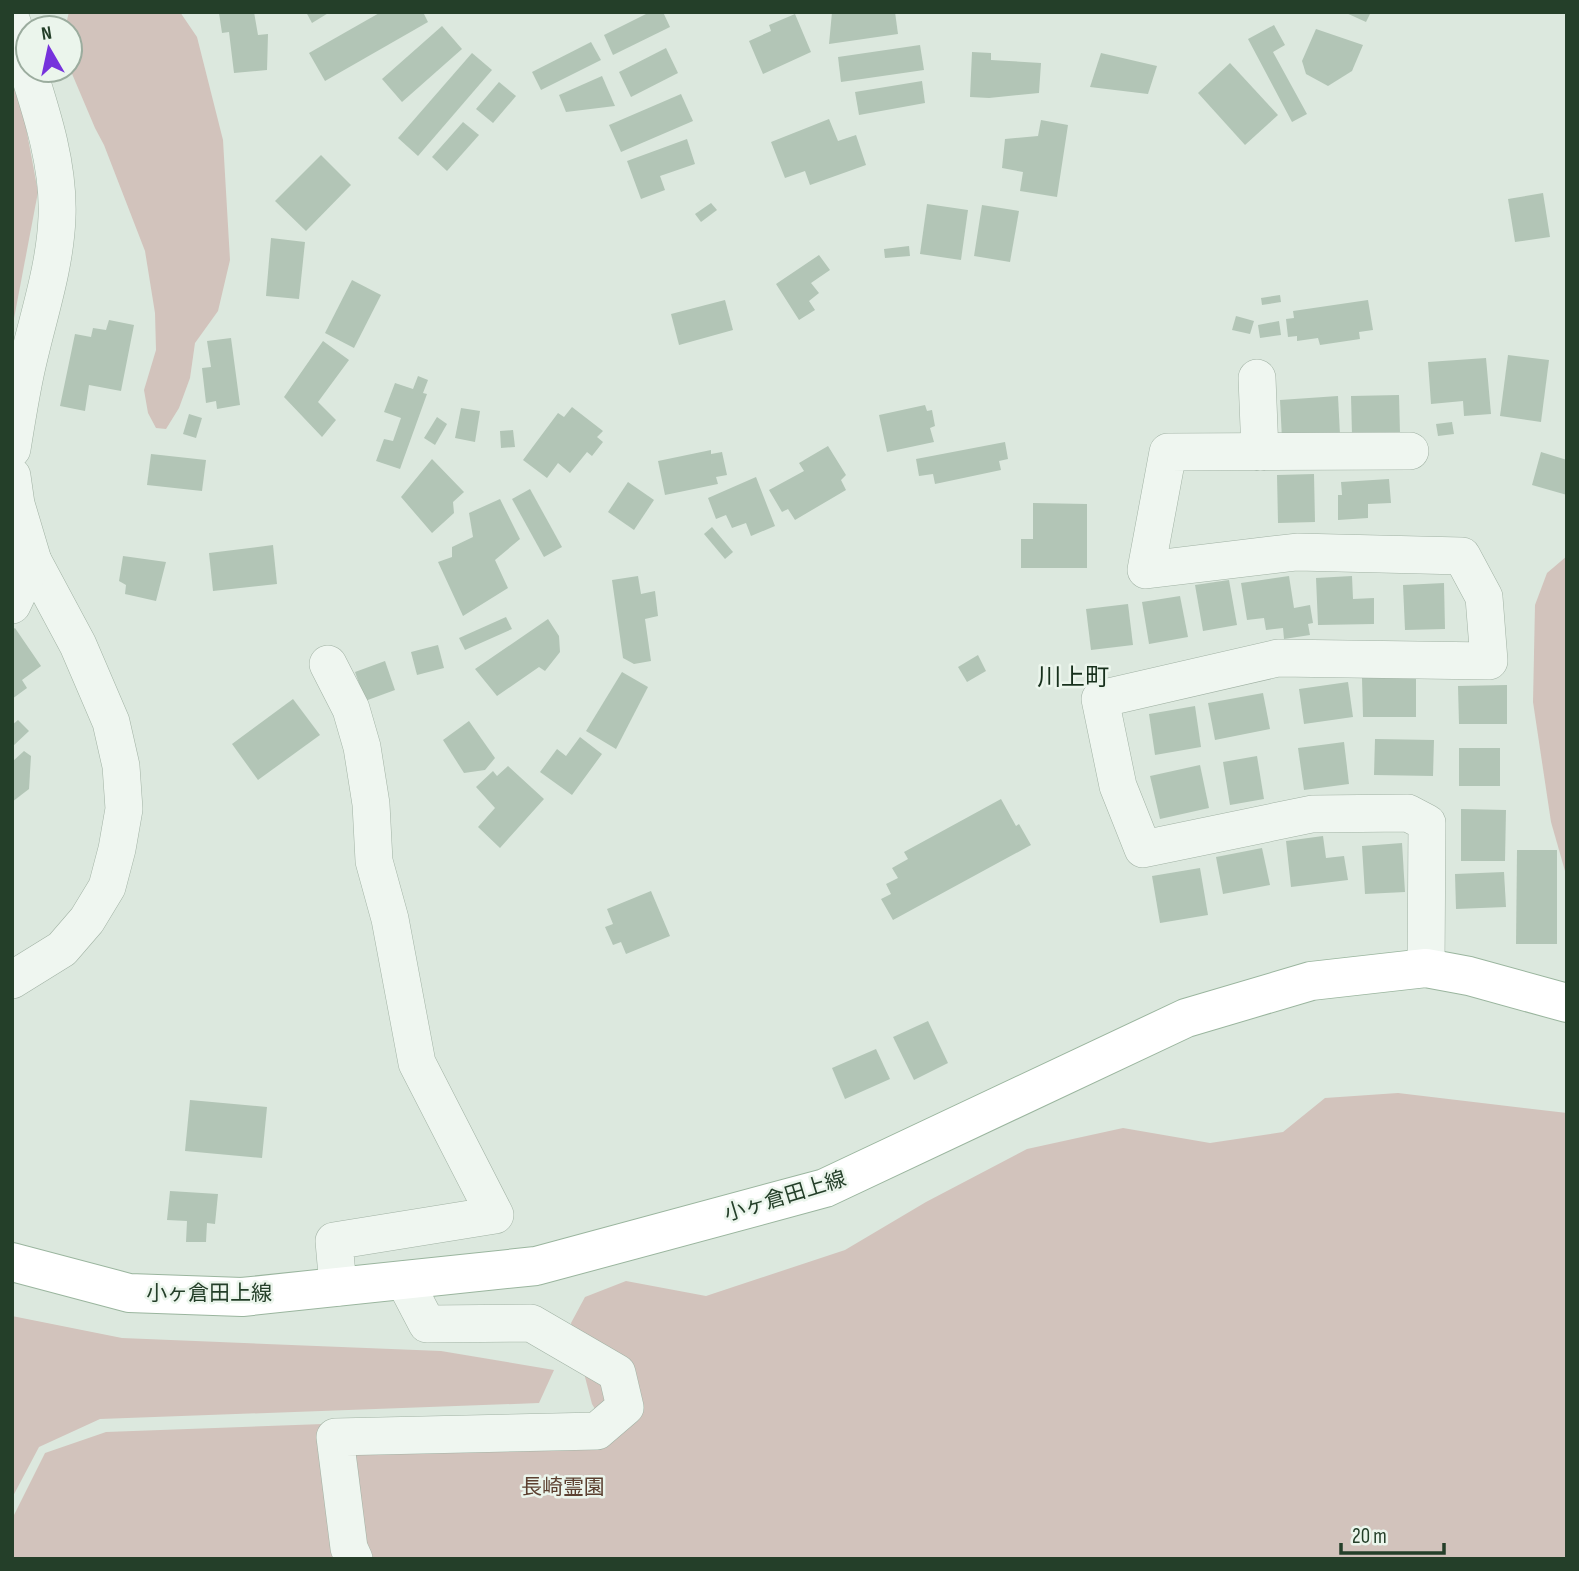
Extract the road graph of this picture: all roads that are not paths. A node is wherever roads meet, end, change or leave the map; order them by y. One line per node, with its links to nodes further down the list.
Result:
1 (33, 84): 3 (street)
2 (1257, 378): 5 (street)
3 (12, 449)
4 (1410, 451): 5 (street)
5 (1260, 452): 10 (street)
6 (12, 476): 7 (street)
7 (33, 561): 8 (street); 11 (street)
8 (12, 605)
9 (328, 664): 15 (street)
10 (1426, 968): 12 (main road, 小ヶ倉田上線); 14 (main road, 小ヶ倉田上線)
11 (12, 980)
12 (1567, 1003)
13 (12, 1262): 15 (main road, 小ヶ倉田上線)
14 (404, 1280): 15 (main road, 小ヶ倉田上線); 16 (street)
15 (338, 1287)
16 (354, 1559)

